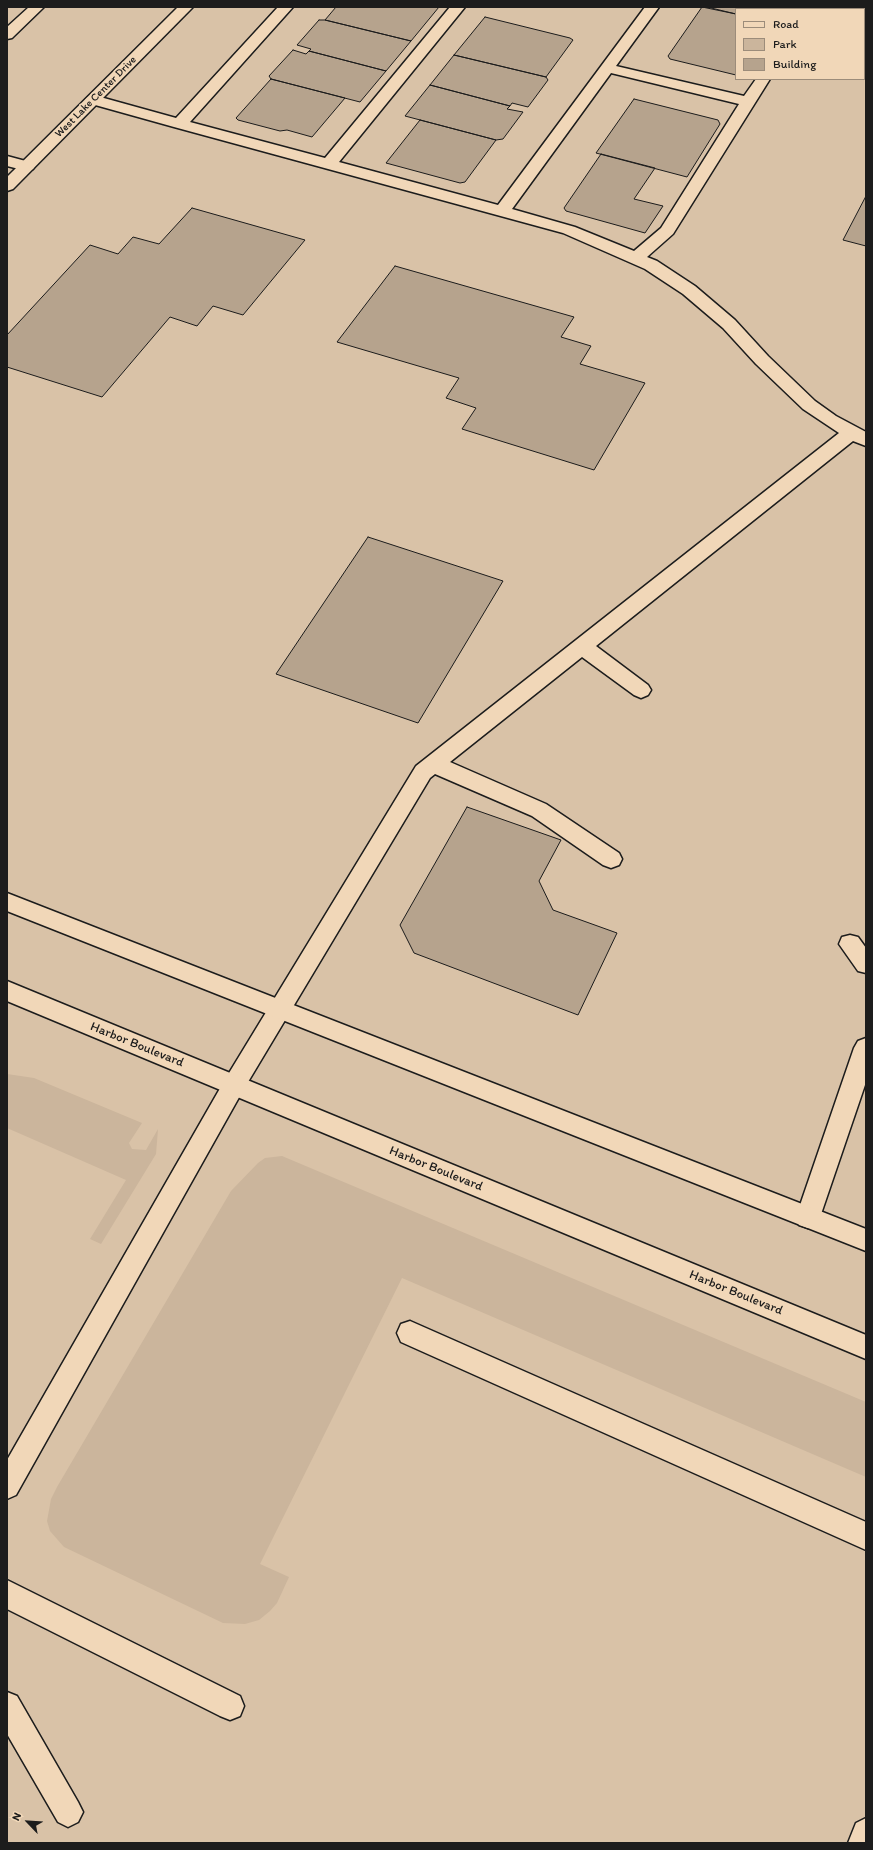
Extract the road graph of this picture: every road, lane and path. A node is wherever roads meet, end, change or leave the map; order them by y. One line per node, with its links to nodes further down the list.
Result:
1 (37, 7): 6 (main road)
2 (186, 7): 9 (main road, West Lake Center Drive)
3 (286, 7): 11 (main road)
4 (458, 7): 13 (main road)
5 (652, 7): 7 (main road)
6 (7, 35)
7 (607, 68): 10 (main road); 16 (main road)
8 (762, 80): 10 (main road)
9 (93, 100): 11 (main road); 14 (main road, West Lake Center Drive)
10 (749, 102): 17 (main road)
11 (179, 124): 13 (main road)
12 (7, 161): 14 (main road)
13 (329, 164): 16 (main road)
14 (27, 166): 15 (main road, West Lake Center Drive)
15 (7, 186)
16 (502, 211): 17 (main road)
17 (636, 258): 18 (main road)
18 (859, 437): 19 (main road)
19 (582, 646): 20 (main road); 21 (main road)
20 (641, 690)
21 (433, 764): 22 (main road); 27 (main road)
22 (611, 859)
23 (7, 902): 27 (main road)
24 (850, 944): 25 (main road)
25 (866, 964)
26 (7, 991): 29 (main road, Harbor Boulevard)
27 (281, 1009): 29 (main road); 30 (main road)
28 (866, 1048): 30 (main road)
29 (234, 1085): 33 (main road, Harbor Boulevard); 34 (main road)
30 (808, 1217): 31 (main road)
31 (866, 1240)
32 (410, 1333): 35 (main road)
33 (866, 1347)
34 (7, 1486)
35 (866, 1536)
36 (7, 1594): 38 (main road)
37 (7, 1706): 39 (main road)
38 (230, 1706)
39 (68, 1812)
40 (866, 1833): 41 (main road)
41 (863, 1843)

